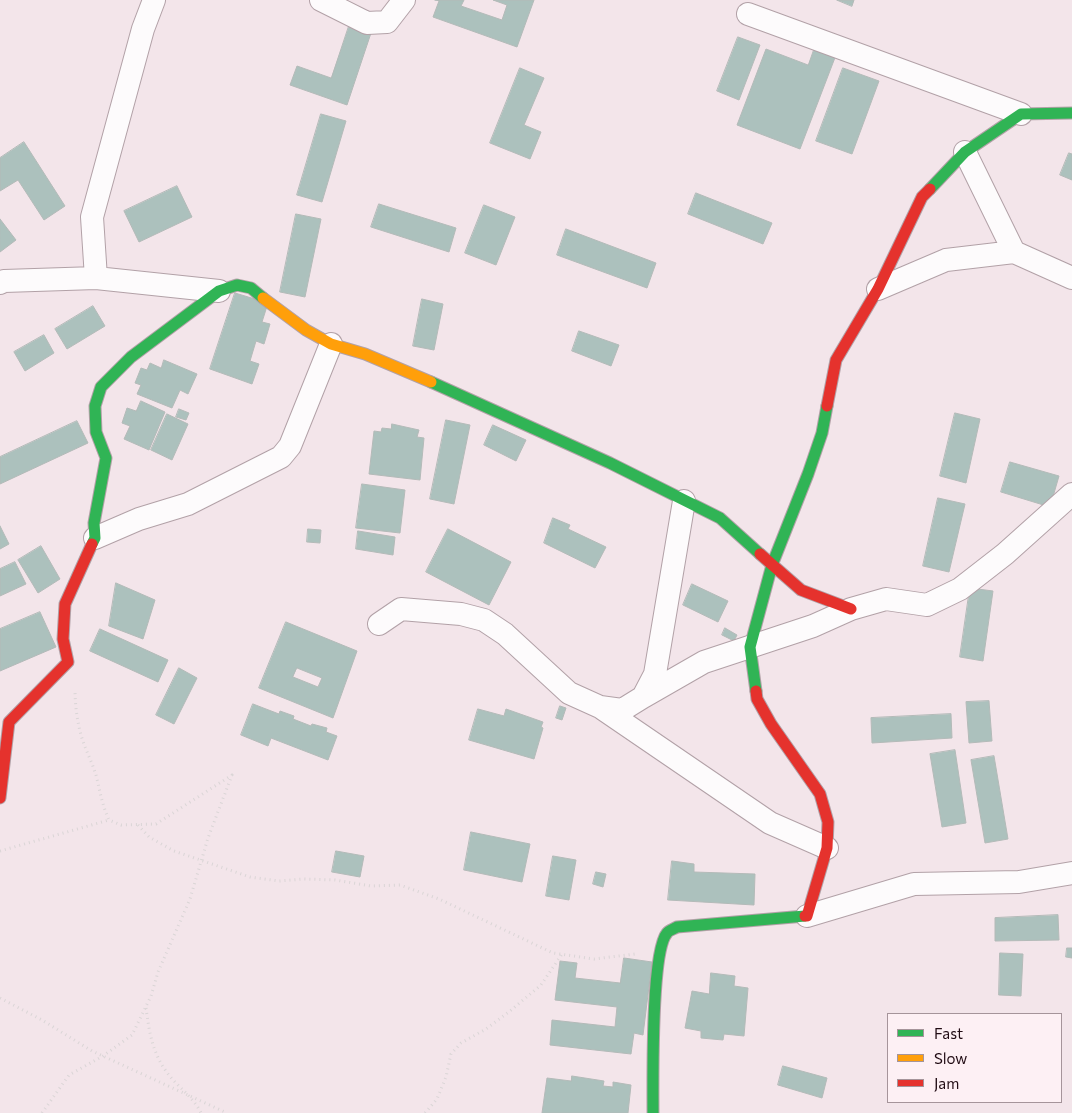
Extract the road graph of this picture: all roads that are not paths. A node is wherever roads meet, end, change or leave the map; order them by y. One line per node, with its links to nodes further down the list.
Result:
1 (154, 0): 9 (street)
2 (321, 0): 3 (street)
3 (404, 0)
4 (748, 14): 6 (street)
5 (1072, 113): 6 (street)
6 (1022, 114): 7 (street)
7 (965, 152): 8 (street); 12 (street)
8 (1014, 252): 10 (street); 12 (street)
9 (96, 278): 11 (street); 13 (street)
10 (1072, 278)
11 (0, 283)
12 (878, 289): 18 (street)
13 (219, 291): 14 (street); 17 (street)
14 (331, 344): 16 (street); 17 (street)
15 (1072, 494): 19 (street)
16 (684, 501): 18 (street); 22 (street)
17 (95, 538): 24 (street)
18 (772, 565): 19 (street); 21 (street)
19 (851, 609): 21 (street)
20 (379, 624): 23 (street)
21 (750, 647): 22 (street); 25 (street)
22 (643, 697): 23 (street)
23 (600, 707): 25 (street)
24 (0, 798)
25 (826, 848): 27 (street)
26 (1072, 873): 27 (street)
27 (807, 916): 28 (street)
28 (653, 1113)

